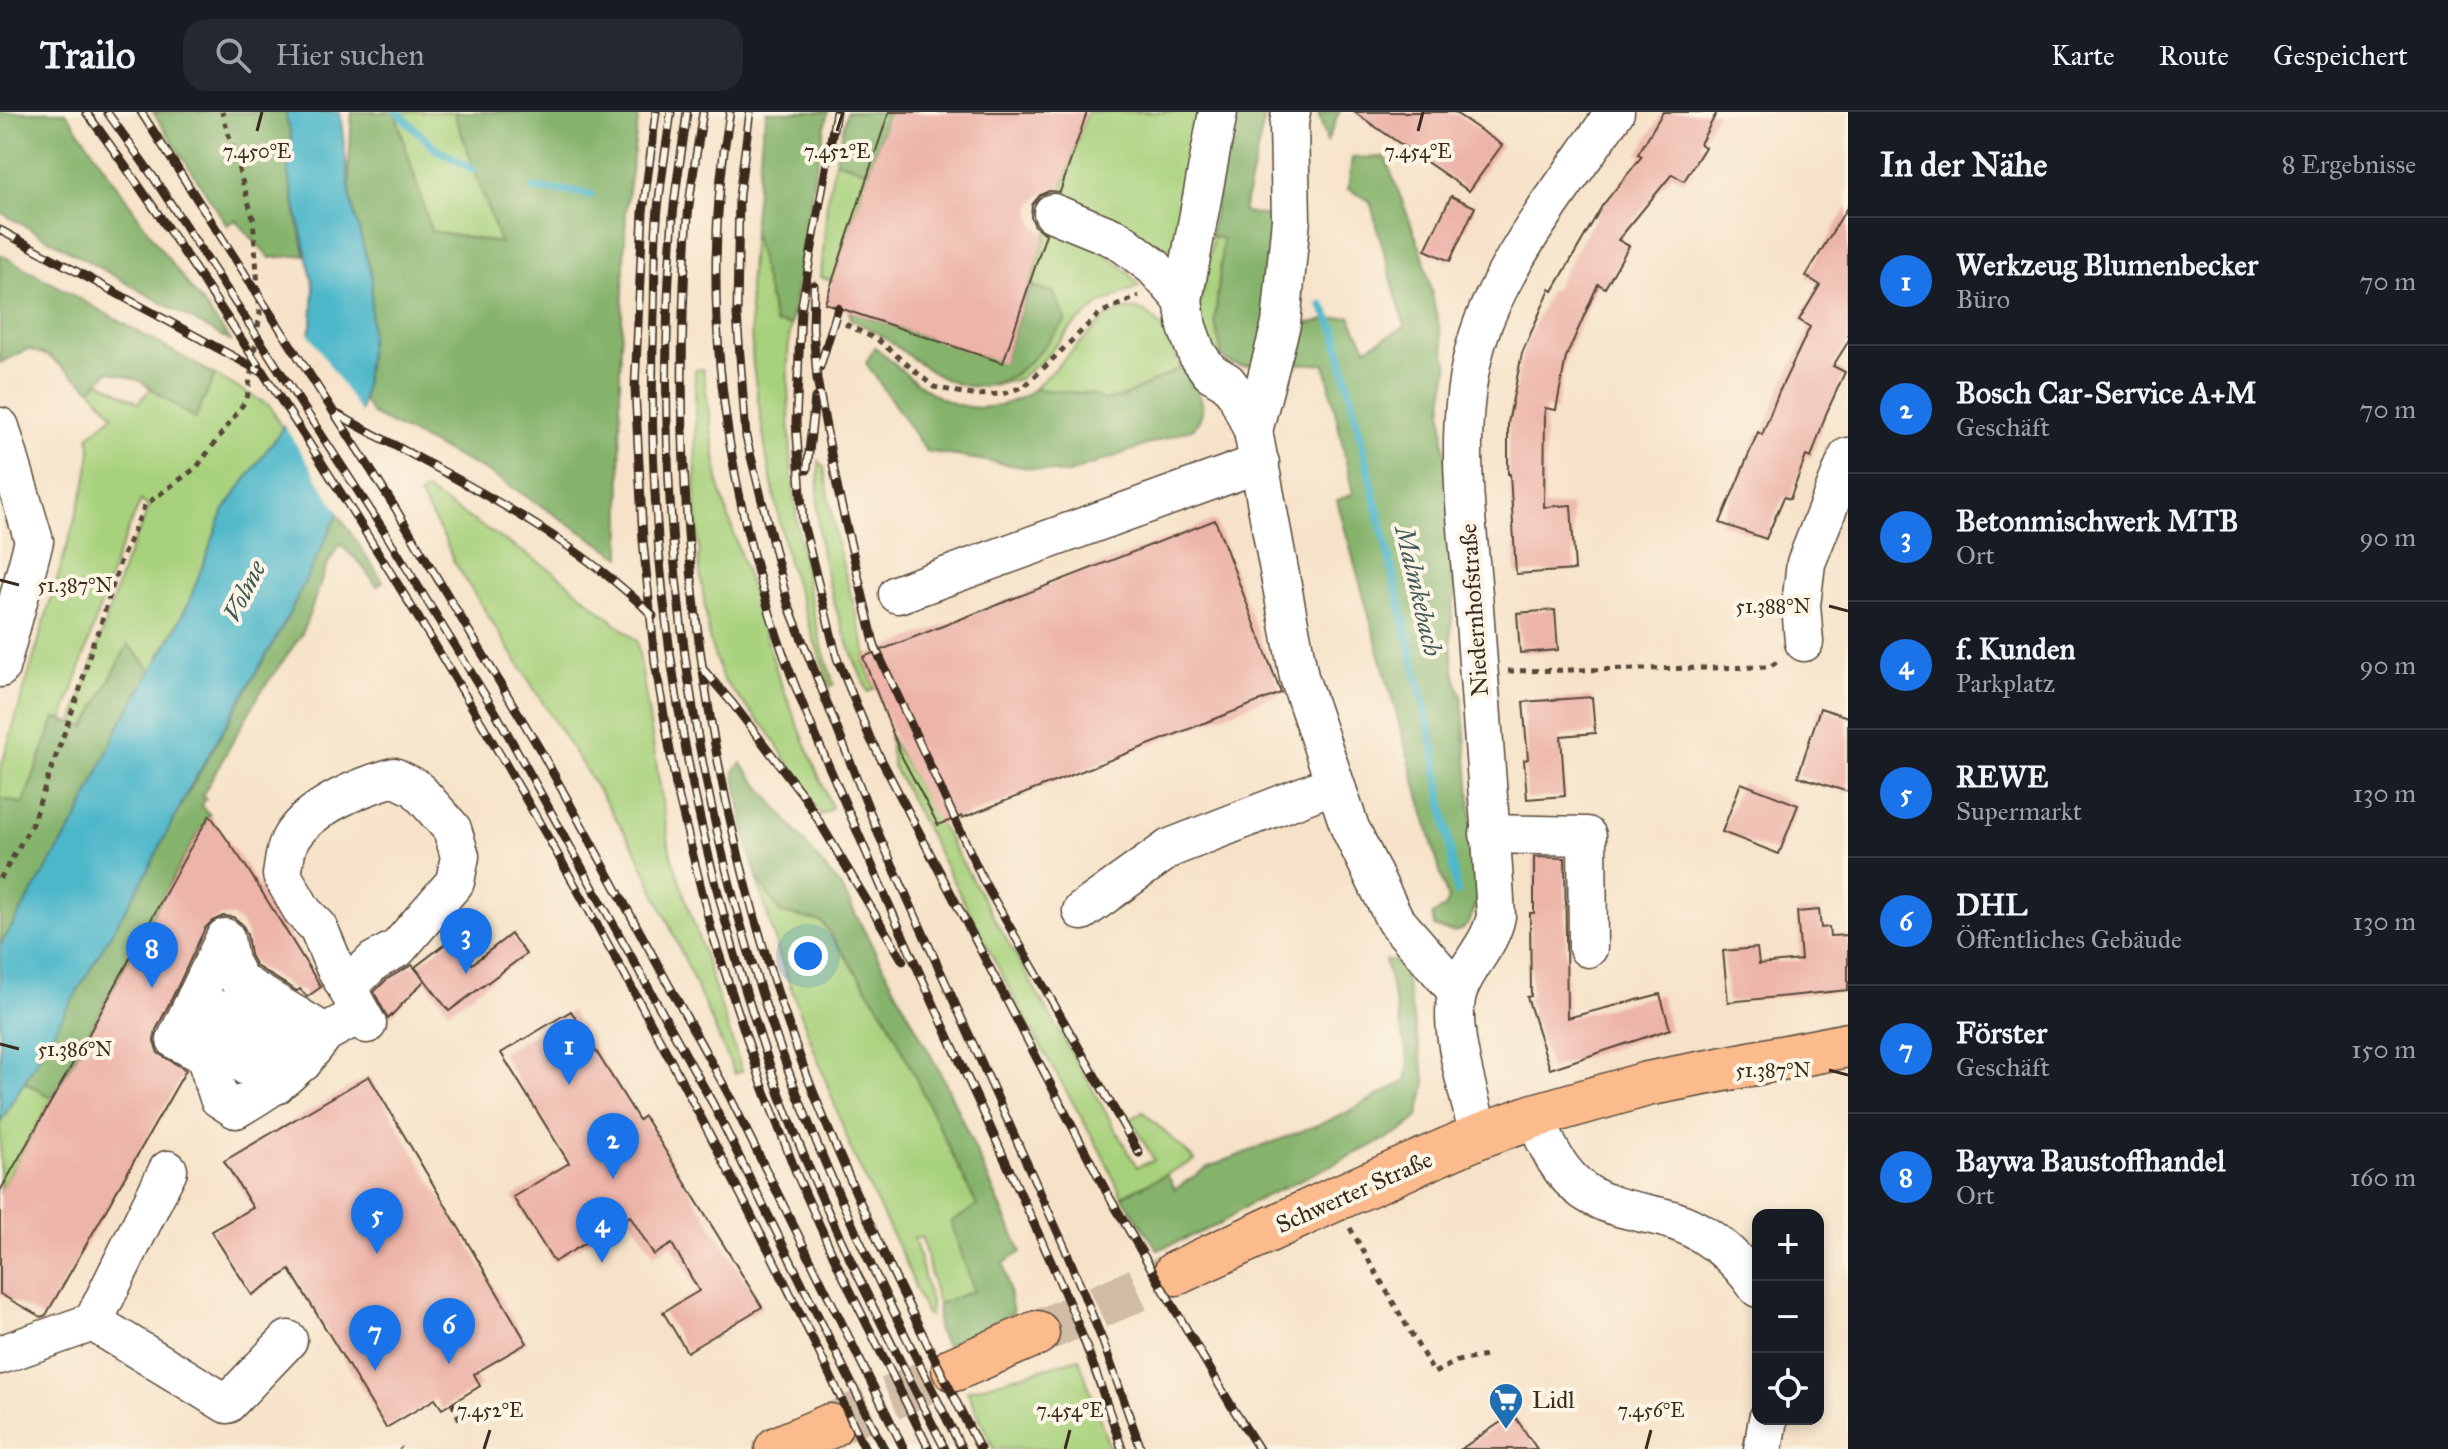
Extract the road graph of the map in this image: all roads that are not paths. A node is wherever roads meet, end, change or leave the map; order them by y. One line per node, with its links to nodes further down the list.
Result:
1 (1218, 112): 5 (street)
2 (1291, 112): 7 (street)
3 (1615, 112): 13 (street, Niedernhofstraße)
4 (1053, 213): 5 (street)
5 (1183, 300): 7 (street)
6 (0, 427): 11 (street)
7 (1256, 447): 9 (street); 12 (street)
8 (1848, 457): 10 (street)
9 (898, 594)
10 (1804, 642)
11 (0, 668)
12 (1334, 784): 14 (street); 16 (street)
13 (1489, 834): 15 (street); 16 (street, Niedernhofstraße)
14 (1082, 911)
15 (1588, 948)
16 (1457, 991): 21 (street, Niedernhofstraße)
17 (190, 1012): 18 (street); 18 (street); 18 (street)
18 (328, 1035): 18 (street)
19 (1848, 1045): 20 (main road, Schwerter Straße)
20 (1534, 1116): 21 (main road, Schwerter Straße); 24 (street)
21 (1479, 1136): 23 (main road, Schwerter Straße)
22 (168, 1170): 25 (street)
23 (1176, 1273)
24 (1752, 1281)
25 (93, 1322): 27 (street); 28 (street)
26 (1037, 1333): 29 (main road)
27 (288, 1340)
28 (0, 1355)
29 (954, 1369)
30 (1767, 1425): 33 (street)
31 (830, 1426): 32 (main road)
32 (777, 1449)
33 (1763, 1449)

